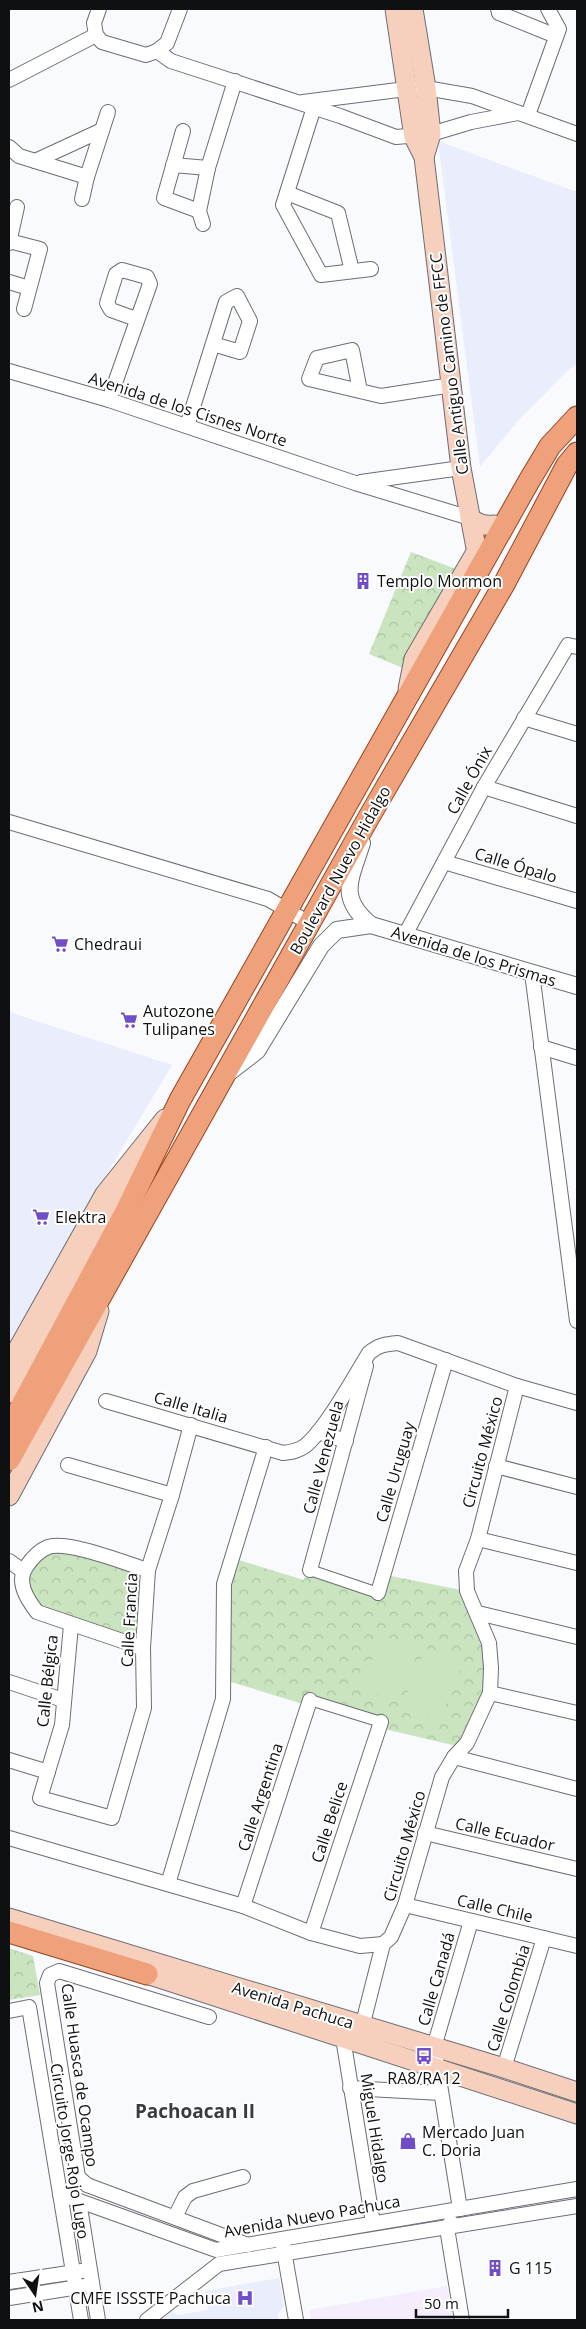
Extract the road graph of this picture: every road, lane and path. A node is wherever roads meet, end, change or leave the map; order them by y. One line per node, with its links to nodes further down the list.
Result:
1 (98, 9): 7 (street)
2 (180, 9): 9 (street)
3 (395, 9): 12 (main road, Calle Antiguo Camino de FFCC)
4 (413, 9): 13 (main road, Calle Antiguo Camino de FFCC)
5 (498, 9): 8 (street)
6 (548, 9): 8 (street)
7 (96, 35): 9 (street); 10 (street)
8 (556, 36): 18 (street)
9 (157, 51): 11 (street)
10 (9, 80)
11 (235, 81): 16 (street); 28 (street)
12 (406, 88): 13 (street); 15 (street); 24 (main road, Calle Antiguo Camino de FFCC)
13 (426, 88): 14 (street); 24 (main road, Calle Antiguo Camino de FFCC)
14 (472, 96): 18 (street); 20 (street)
15 (338, 98): 16 (street); 19 (street)
16 (315, 105): 19 (street); 30 (street)
17 (108, 112): 21 (street)
18 (523, 114): 20 (street); 23 (street)
19 (340, 116): 24 (street)
20 (471, 122): 24 (street)
21 (102, 130): 26 (street); 29 (street)
22 (183, 131): 27 (street)
23 (577, 134)
24 (422, 135): 42 (main road, Calle Antiguo Camino de FFCC)
25 (9, 147): 26 (street)
26 (36, 161): 29 (street)
27 (173, 165): 28 (street); 28 (street)
28 (208, 168)
29 (87, 177): 31 (street)
30 (287, 193): 35 (street); 35 (street)
31 (82, 200)
32 (17, 207): 33 (street)
33 (9, 242): 37 (street)
34 (371, 269): 35 (street)
35 (352, 271)
36 (9, 282): 37 (street)
37 (29, 288): 38 (street)
38 (24, 309)
39 (136, 319): 44 (street)
40 (213, 344): 46 (street)
41 (9, 371): 44 (street, Avenida de los Cisnes Norte)
42 (452, 385): 43 (street); 48 (main road, Calle Antiguo Camino de FFCC)
43 (360, 391)
44 (109, 400): 46 (street, Avenida de los Cisnes Norte)
45 (577, 417): 50 (main road, Boulevard Nuevo Hidalgo)
46 (187, 426): 51 (street, Avenida de los Cisnes Norte)
47 (577, 453): 57 (main road, Boulevard Nuevo Hidalgo)
48 (461, 468): 49 (street, Avenida de los Cisnes Norte); 53 (main road, Calle Antiguo Camino de FFCC)
49 (402, 476): 51 (street, Avenida de los Cisnes Norte); 52 (street)
50 (529, 481): 54 (main road); 55 (main road, Boulevard Nuevo Hidalgo)
51 (355, 483): 52 (street, Avenida de los Cisnes Norte)
52 (404, 498): 53 (street, Avenida de los Cisnes Norte)
53 (470, 518): 54 (main road); 55 (main road, Calle Antiguo Camino de FFCC); 55 (main road)
54 (494, 525): 55 (main road)
55 (473, 566): 57 (main road); 66 (main road, Boulevard Nuevo Hidalgo)
56 (573, 646): 58 (street, Calle Ónix)
57 (442, 689): 62 (main road, Boulevard Nuevo Hidalgo)
58 (524, 718): 59 (street); 60 (street, Calle Ónix)
59 (577, 734)
60 (484, 787): 61 (street); 64 (street, Calle Ónix)
61 (577, 816)
62 (369, 817): 67 (main road, Boulevard Nuevo Hidalgo); 68 (street, Avenida de los Prismas)
63 (9, 822): 66 (street)
64 (444, 862): 65 (street, Calle Ópalo); 69 (street, Calle Ónix)
65 (577, 901)
66 (286, 910): 67 (street); 75 (main road, Boulevard Nuevo Hidalgo)
67 (310, 923): 74 (main road)
68 (370, 925): 69 (street, Avenida de los Prismas); 74 (street, Avenida de los Prismas)
69 (405, 935): 70 (street, Avenida de los Prismas)
70 (532, 973): 71 (street, Avenida de los Prismas); 72 (street)
71 (577, 986)
72 (542, 1047): 73 (street); 77 (street)
73 (577, 1058)
74 (224, 1076): 76 (main road)
75 (180, 1100): 80 (main road); 82 (main road, Boulevard Nuevo Hidalgo); 86 (main road, Boulevard Nuevo Hidalgo)
76 (105, 1290): 90 (main road); 94 (main road)
77 (577, 1321)
78 (369, 1353): 79 (street, Circuito México); 87 (street); 88 (street, Calle Venezuela)
79 (446, 1360): 81 (street, Circuito México); 102 (street, Calle Uruguay)
80 (9, 1365)
81 (517, 1386): 84 (street); 92 (street, Circuito México)
82 (9, 1393)
83 (106, 1401): 85 (street, Calle Italia)
84 (577, 1403)
85 (191, 1425): 89 (street, Calle Italia); 95 (street, Calle Francia)
86 (9, 1429)
87 (318, 1432): 88 (street); 89 (street)
88 (346, 1441): 100 (street, Calle Venezuela)
89 (266, 1447): 121 (street)
90 (9, 1460)
91 (68, 1465): 95 (street)
92 (496, 1466): 93 (street); 96 (street, Circuito México)
93 (577, 1487)
94 (9, 1496)
95 (172, 1496): 99 (street, Calle Francia)
96 (478, 1539): 98 (street); 103 (street, Circuito México)
97 (9, 1561): 101 (street)
98 (577, 1564)
99 (148, 1570): 101 (street); 106 (street, Calle Francia)
100 (310, 1570): 102 (street)
101 (23, 1571): 104 (street)
102 (378, 1593)
103 (478, 1613): 105 (street); 108 (street, Circuito México)
104 (71, 1625): 106 (street); 109 (street, Calle Bélgica)
105 (577, 1637)
106 (143, 1648): 117 (street, Calle Francia)
107 (9, 1682): 109 (street)
108 (490, 1693): 111 (street); 113 (street, Circuito México)
109 (63, 1700): 115 (street, Calle Bélgica)
110 (310, 1700): 112 (street); 123 (street, Calle Argentina)
111 (577, 1713)
112 (381, 1722): 127 (street, Calle Belice)
113 (454, 1758): 116 (street); 118 (street, Circuito México)
114 (9, 1760): 115 (street)
115 (48, 1772): 117 (street, Calle Bélgica)
116 (577, 1789)
117 (40, 1798)
118 (425, 1833): 120 (street, Calle Ecuador); 122 (street, Circuito México)
119 (9, 1838): 121 (street)
120 (577, 1869)
121 (168, 1884): 123 (street)
122 (405, 1905): 125 (street, Calle Chile); 130 (street, Circuito México)
123 (243, 1906): 127 (street)
124 (9, 1918): 138 (main road, Avenida Pachuca)
125 (471, 1921): 128 (street, Calle Chile); 138 (street, Calle Canadá)
126 (9, 1932): 132 (main road)
127 (311, 1933): 130 (street)
128 (544, 1938): 131 (street, Calle Chile); 140 (street, Calle Colombia)
129 (9, 1943): 133 (main road)
130 (383, 1944): 136 (street)
131 (577, 1946)
132 (147, 1974): 133 (main road)
133 (212, 1997): 137 (main road, Avenida Pachuca)
134 (9, 2011): 147 (street, Circuito Jorge Rojo Lugo)
135 (209, 2016): 151 (street, Calle Huasca de Ocampo)
136 (364, 2019)
137 (343, 2038): 139 (main road, Avenida Pachuca); 141 (street, Miguel Hidalgo)
138 (434, 2047): 139 (street); 140 (main road, Avenida Pachuca)
139 (437, 2068): 143 (street); 144 (main road, Avenida Pachuca)
140 (504, 2068): 142 (main road, Avenida Pachuca)
141 (350, 2088): 143 (street); 152 (street, Miguel Hidalgo)
142 (577, 2092)
143 (441, 2093): 150 (street)
144 (577, 2114)
145 (243, 2177): 151 (street)
146 (577, 2190): 150 (street, Avenida Nuevo Pachuca)
147 (60, 2194): 148 (street, Avenida Nuevo Pachuca); 160 (street, Circuito Jorge Rojo Lugo)
148 (79, 2201): 158 (street, Avenida Nuevo Pachuca); 159 (street, Circuito Jorge Rojo Lugo)
149 (577, 2206): 153 (street, Avenida Nuevo Pachuca)
150 (460, 2209): 152 (street, Avenida Nuevo Pachuca); 153 (street)
151 (174, 2217): 154 (street, Calle Huasca de Ocampo)
152 (373, 2223): 155 (street, Avenida Nuevo Pachuca)
153 (447, 2228): 157 (street, Avenida Nuevo Pachuca); 169 (street)
154 (212, 2232): 156 (street, Calle Huasca de Ocampo); 158 (street)
155 (282, 2239): 156 (street, Avenida Nuevo Pachuca); 157 (street)
156 (248, 2245): 158 (street, Avenida Nuevo Pachuca)
157 (284, 2254): 158 (street, Avenida Nuevo Pachuca); 168 (street)
158 (217, 2257): 167 (street, Avenida Nuevo Pachuca)
159 (90, 2269): 160 (street); 162 (street, Circuito Jorge Rojo Lugo)
160 (73, 2272): 161 (street); 163 (street, Circuito Jorge Rojo Lugo)
161 (13, 2282): 164 (street)
162 (93, 2285): 163 (street); 166 (street, Circuito Jorge Rojo Lugo)
163 (75, 2288): 164 (street); 165 (street, Circuito Jorge Rojo Lugo)
164 (14, 2298)
165 (80, 2320)
166 (98, 2320)
167 (147, 2320)
168 (296, 2320)
169 (462, 2320)

